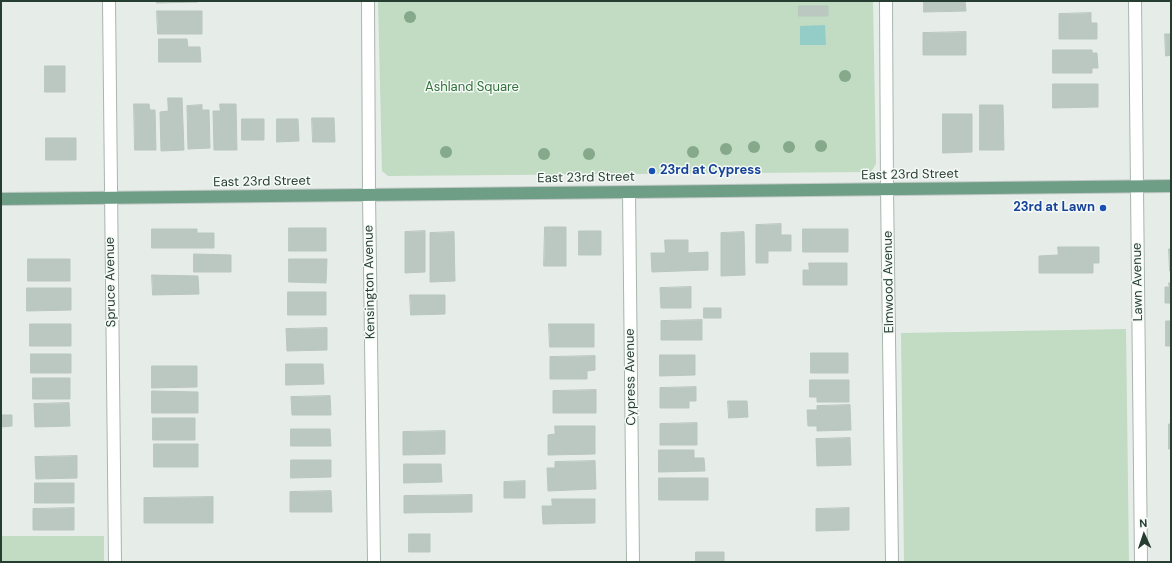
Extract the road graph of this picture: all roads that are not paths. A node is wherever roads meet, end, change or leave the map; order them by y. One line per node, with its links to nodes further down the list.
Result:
1 (109, 1): 10 (street, Spruce Avenue)
2 (368, 1): 9 (street, Kensington Avenue)
3 (886, 1): 7 (street, Elmwood Avenue)
4 (1135, 1): 5 (street, Lawn Avenue)
5 (1137, 186): 6 (main road, East 23rd Street); 7 (main road, East 23rd Street); 16 (street, Lawn Avenue)
6 (1171, 186)
7 (887, 189): 8 (main road, East 23rd Street); 15 (street, Elmwood Avenue)
8 (629, 192): 9 (main road, East 23rd Street); 14 (street, Cypress Avenue)
9 (369, 194): 10 (main road, East 23rd Street); 13 (street, Kensington Avenue)
10 (111, 198): 11 (main road, East 23rd Street); 12 (street, Spruce Avenue)
11 (1, 199)
12 (115, 562)
13 (374, 562)
14 (633, 562)
15 (892, 562)
16 (1141, 562)

